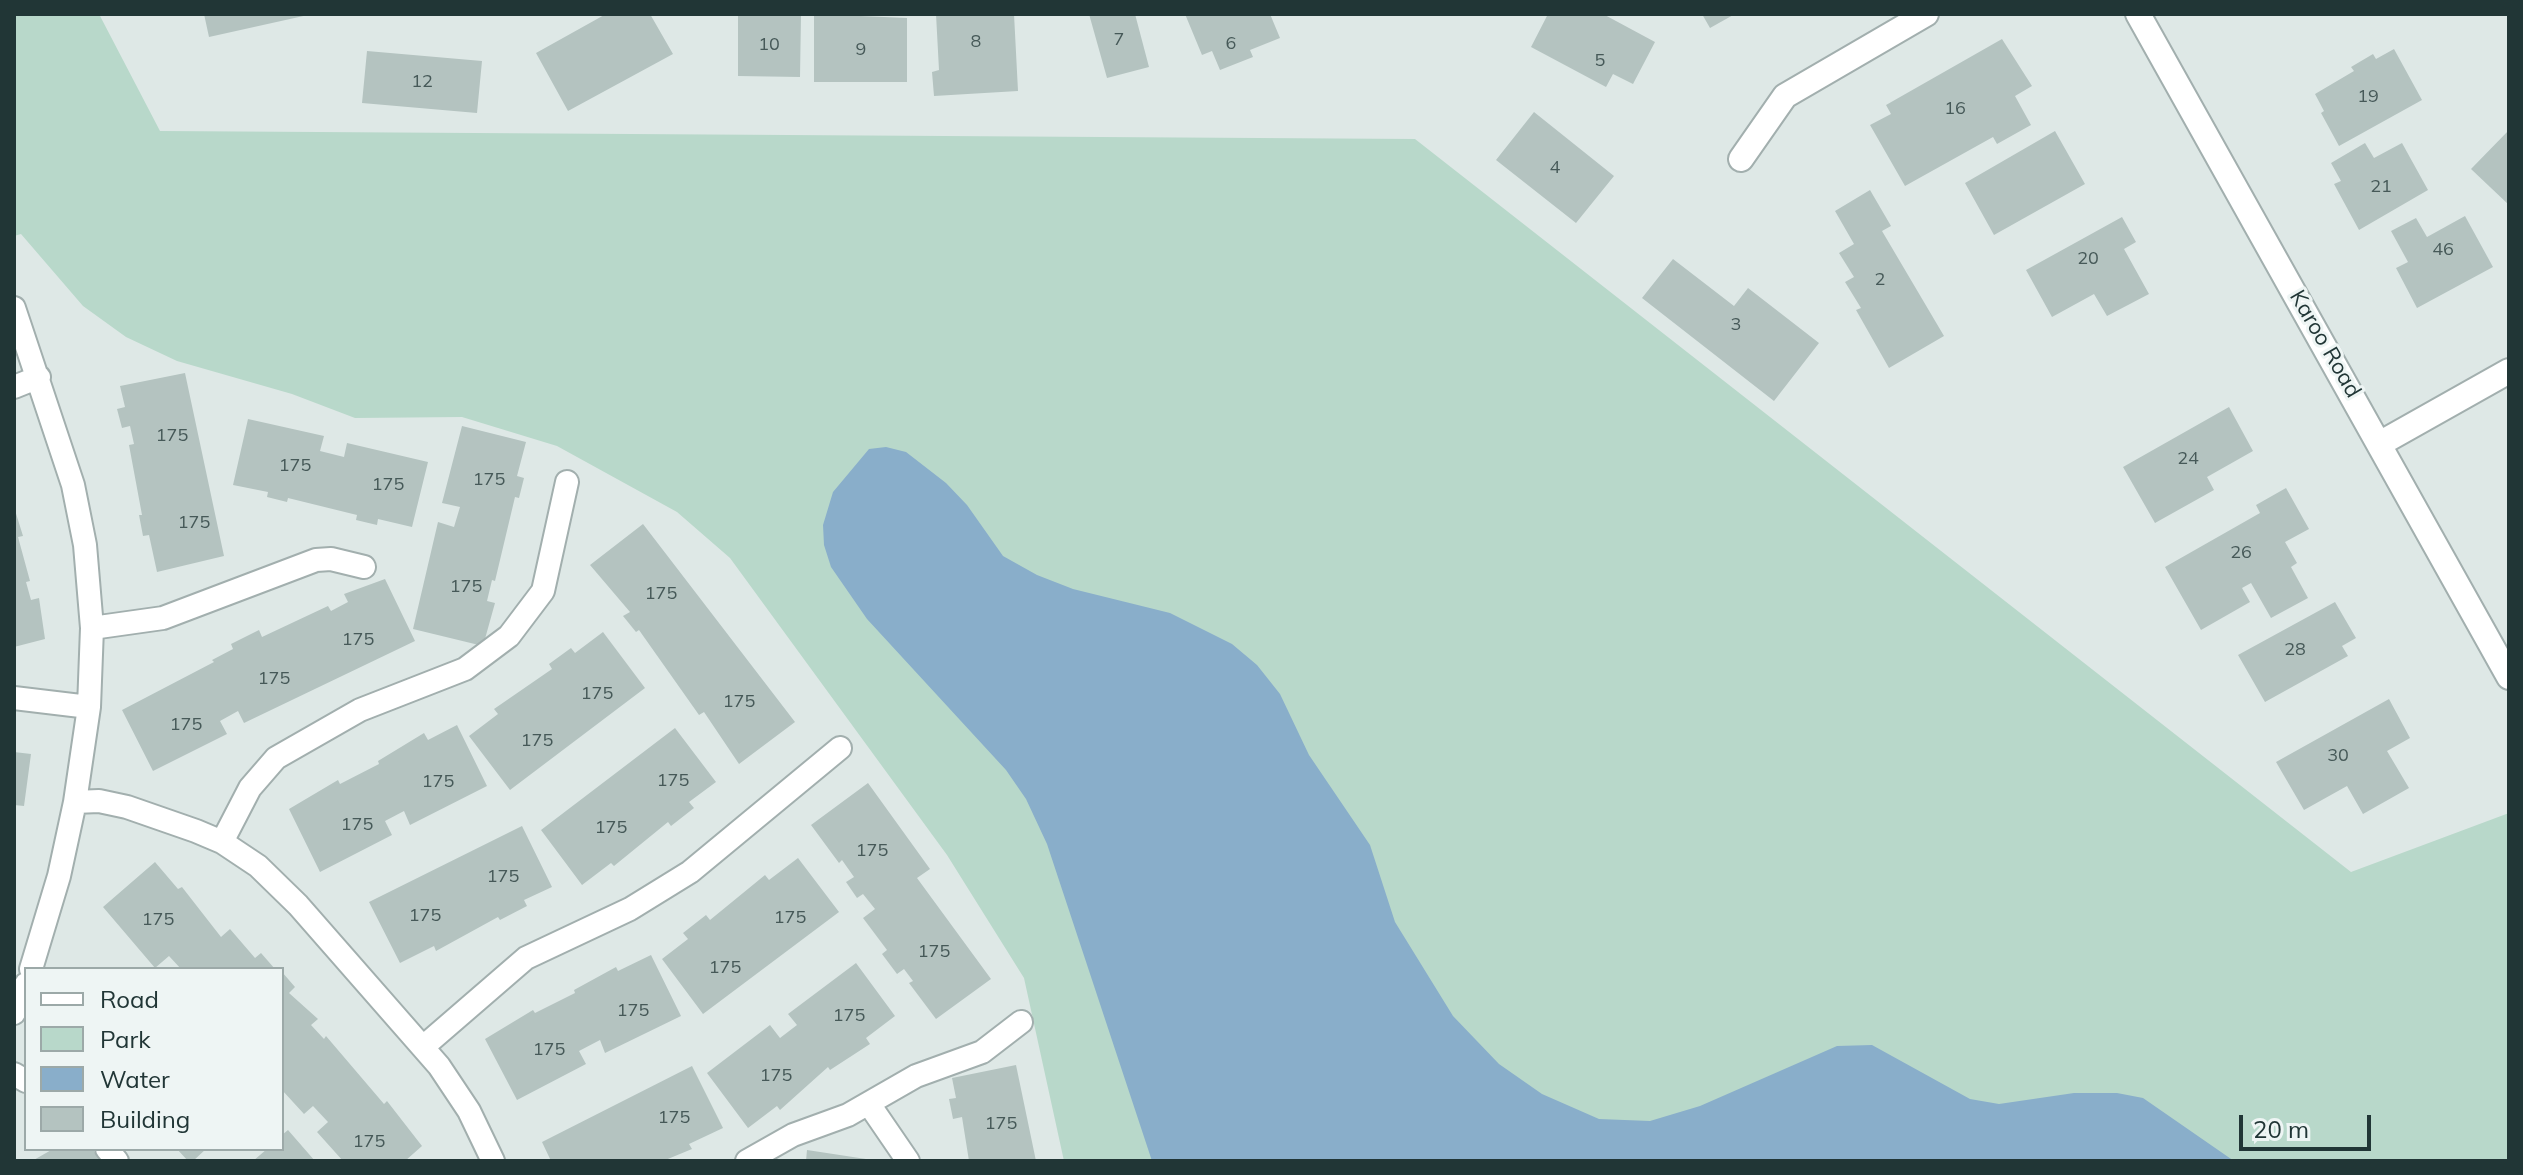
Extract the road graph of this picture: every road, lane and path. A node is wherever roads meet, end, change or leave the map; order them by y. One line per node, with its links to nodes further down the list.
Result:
1 (1926, 14): 3 (street)
2 (2138, 14): 8 (street, Karoo Road)
3 (1741, 159)
4 (14, 308): 6 (lane)
5 (2509, 371): 8 (street)
6 (39, 377): 7 (lane); 11 (lane)
7 (14, 387)
8 (2381, 443): 12 (street, Karoo Road)
9 (567, 482): 17 (lane)
10 (364, 567): 11 (lane)
11 (92, 628): 14 (lane)
12 (2509, 677)
13 (14, 698): 14 (lane)
14 (89, 707): 16 (lane)
15 (840, 748): 22 (lane)
16 (75, 802): 17 (lane); 18 (lane)
17 (222, 842): 22 (lane)
18 (32, 967)
19 (24, 989): 20 (lane)
20 (14, 1013)
21 (1021, 1022): 23 (lane)
22 (423, 1047): 24 (lane)
23 (869, 1104): 25 (lane); 26 (lane)
24 (487, 1159)
25 (747, 1161)
26 (908, 1161)

